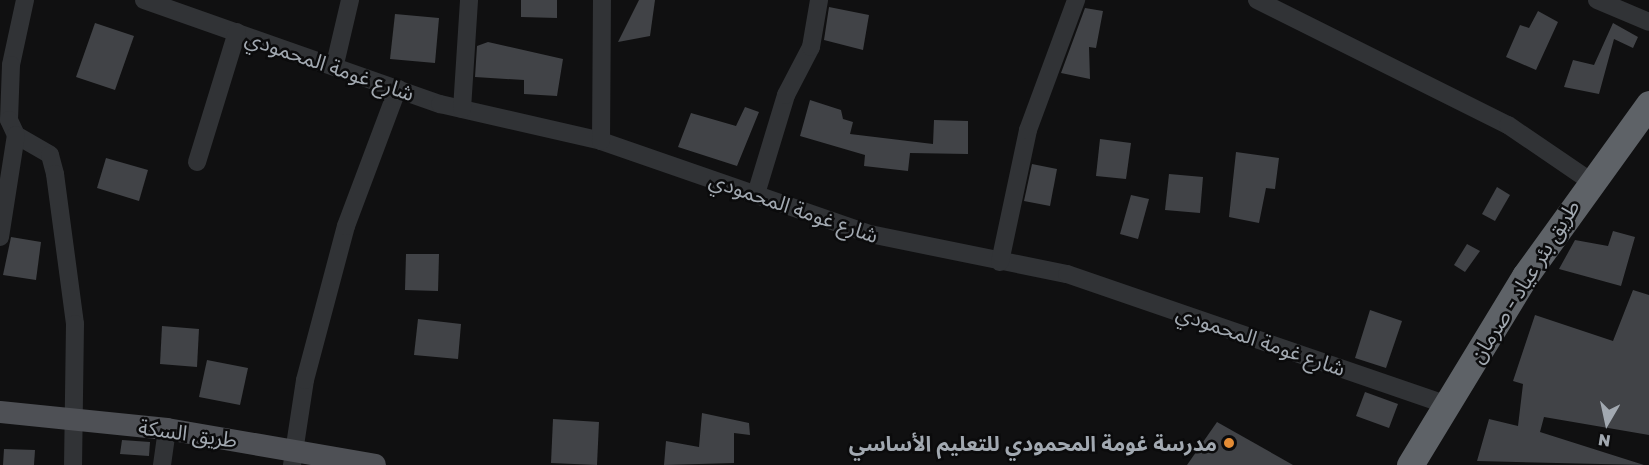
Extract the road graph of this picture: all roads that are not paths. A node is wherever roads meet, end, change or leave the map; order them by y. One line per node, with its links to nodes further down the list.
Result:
1 (25, 0): 17 (street)
2 (144, 0): 10 (street, شارع غومة المحمودي)
3 (350, 0): 13 (street)
4 (469, 0): 16 (street)
5 (602, 0): 18 (street)
6 (819, 0): 21 (street)
7 (1076, 0): 23 (street)
8 (1257, 0): 20 (street)
9 (1597, 0): 11 (street)
10 (194, 9): 12 (street, شارع غومة المحمودي)
11 (1649, 22)
12 (237, 32): 13 (street, شارع غومة المحمودي); 19 (street)
13 (335, 64): 14 (street, شارع غومة المحمودي)
14 (398, 88): 16 (street, شارع غومة المحمودي); 28 (street)
15 (1649, 104): 20 (highway, طريق بئر عياد - صرمان)
16 (462, 110): 18 (street, شارع غومة المحمودي)
17 (16, 135): 22 (street); 26 (street)
18 (601, 141): 21 (street, شارع غومة المحمودي)
19 (197, 162)
20 (1590, 181): 24 (highway, طريق بئر عياد - صرمان)
21 (756, 194): 23 (street, شارع غومة المحمودي)
22 (0, 237)
23 (1000, 262): 24 (street, شارع غومة المحمودي)
24 (1447, 405): 32 (highway, طريق بئر عياد - صرمان)
25 (1, 416): 26 (main road, طريق السكة)
26 (78, 419): 27 (main road, طريق السكة); 29 (street)
27 (167, 429): 28 (main road, طريق السكة); 30 (street)
28 (293, 457): 31 (main road, طريق السكة)
29 (73, 465)
30 (162, 465)
31 (375, 465)
32 (1410, 465)

